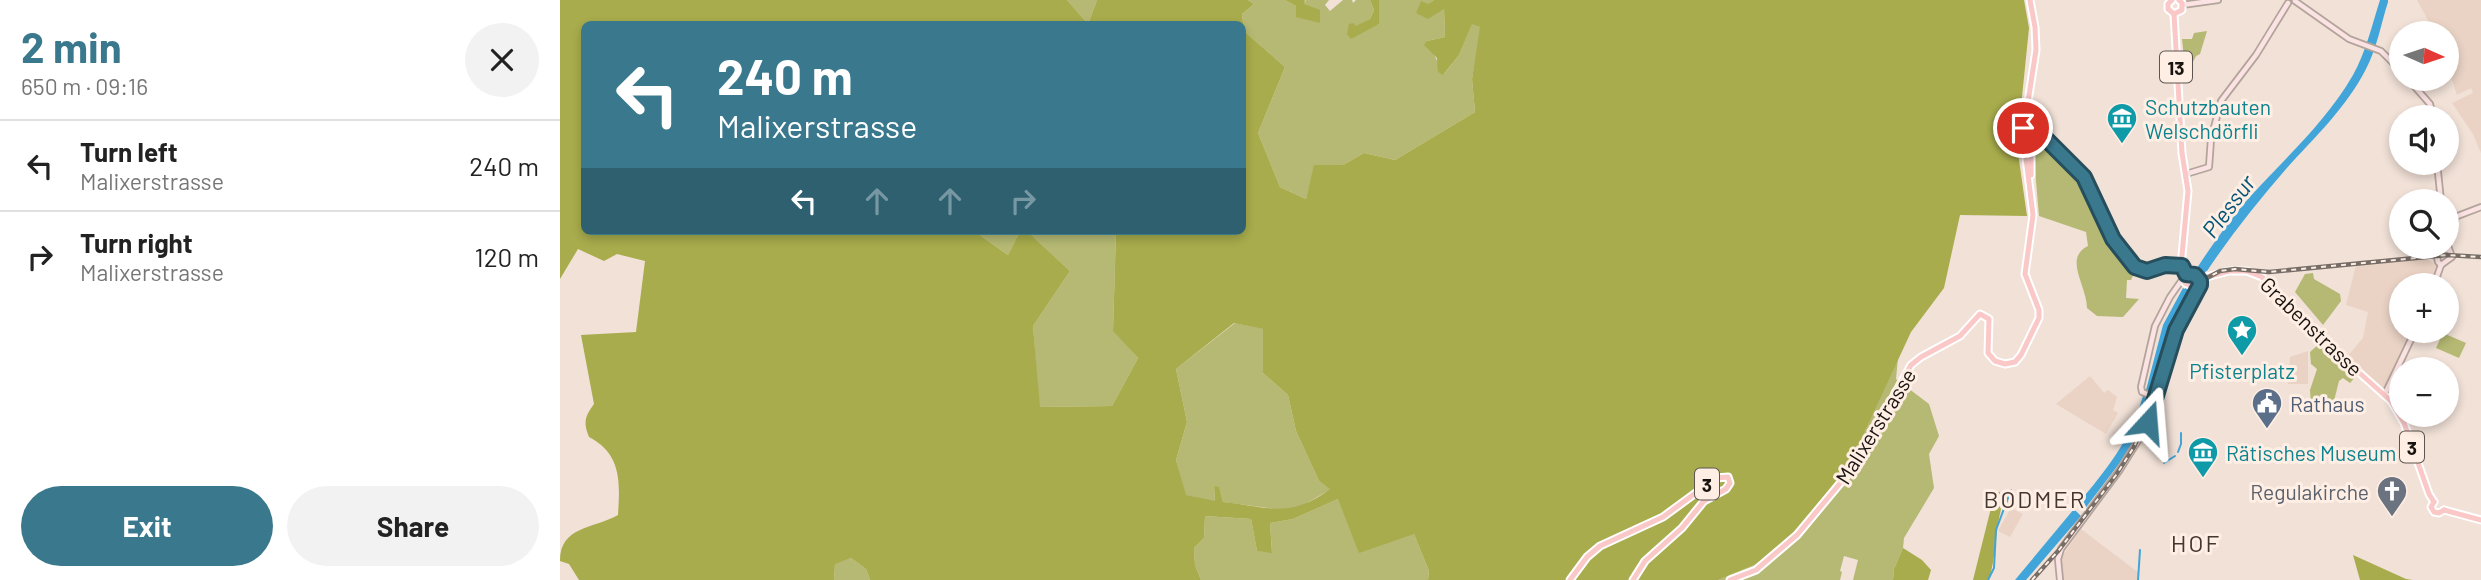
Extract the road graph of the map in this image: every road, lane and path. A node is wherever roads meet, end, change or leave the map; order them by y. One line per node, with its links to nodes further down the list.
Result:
1 (2030, 0): 11 (main road, Malixerstrasse)
2 (2172, 0): 7 (main road)
3 (2218, 0): 6 (street)
4 (2287, 1): 5 (street); 13 (street)
5 (2295, 1): 8 (street)
6 (2181, 3): 7 (main road)
7 (2174, 14): 13 (main road, 13)
8 (2389, 60)
9 (2419, 91): 10 (street)
10 (2430, 105)
11 (2023, 128): 12 (main road); 14 (main road, Malixerstrasse)
12 (2042, 136): 14 (main road); 20 (main road)
13 (2186, 174): 20 (main road, 13)
14 (2031, 186): 30 (main road, Malixerstrasse)
15 (2481, 207): 16 (street)
16 (2459, 215)
17 (2437, 259): 19 (street)
18 (2450, 259): 19 (street)
19 (2441, 265): 21 (street)
20 (2182, 266): 22 (main road)
21 (2438, 273)
22 (2187, 277): 23 (main road); 23 (main road); 26 (street)
23 (2199, 283): 25 (main road, Grabenstrasse / 3); 26 (street)
24 (2410, 343): 25 (street)
25 (2385, 394): 27 (main road, Grabenstrasse / 3)
26 (2155, 397): 31 (street)
27 (2481, 520)
28 (1570, 580): 29 (main road, 3)
29 (1633, 580)
30 (1730, 580)
31 (2060, 580)

